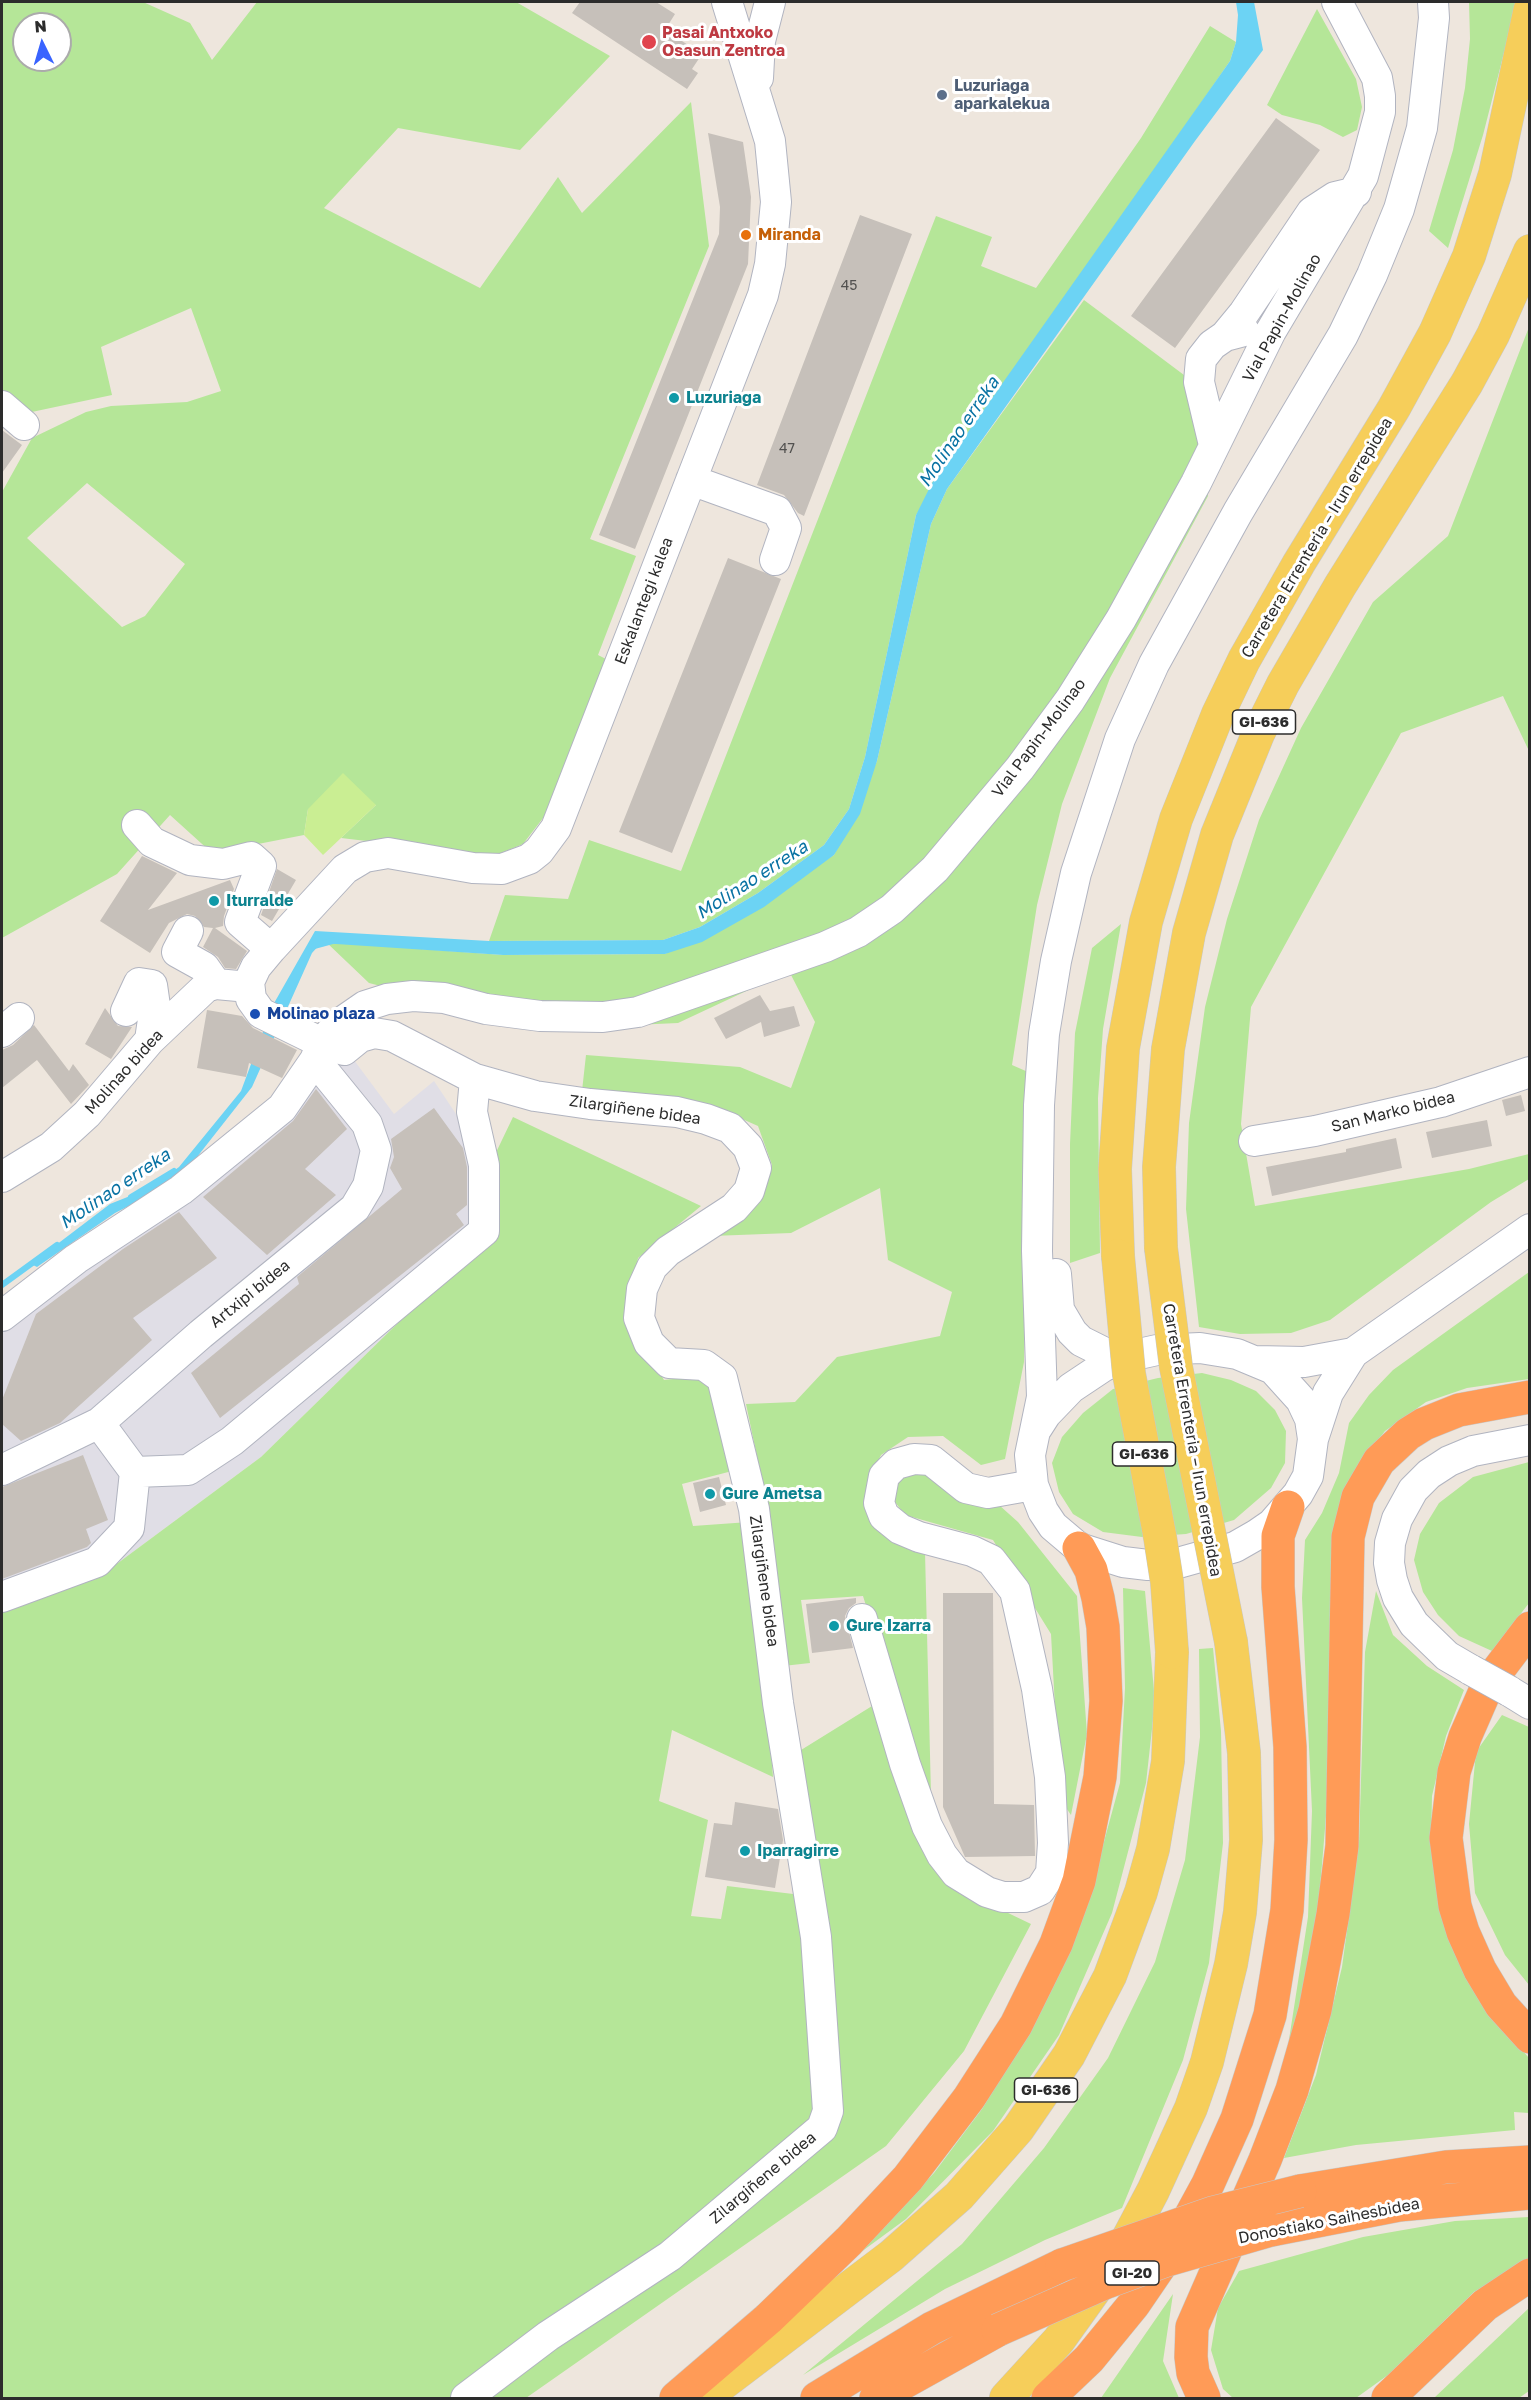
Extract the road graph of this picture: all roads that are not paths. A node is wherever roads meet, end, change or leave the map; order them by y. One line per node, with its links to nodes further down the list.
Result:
1 (728, 2): 2 (street); 7 (street, Eskalantegi kalea)
2 (769, 2): 7 (street)
3 (1337, 2): 8 (street, Vial Papin-Molinao)
4 (1433, 2): 30 (street)
5 (1450, 2): 30 (street)
6 (1530, 10): 55 (main road, Carretera Errenteria – Irun errepidea / GI-636, bridge)
7 (758, 96): 15 (street, Eskalantegi kalea)
8 (1356, 192): 10 (street, Vial Papin-Molinao); 11 (street)
9 (1530, 251): 58 (main road, Carretera Errenteria – Irun errepidea / GI-636, bridge)
10 (1271, 331): 11 (street); 14 (street, Vial Papin-Molinao)
11 (1225, 336): 14 (street)
12 (2, 406): 13 (street)
13 (24, 425)
14 (1214, 445): 24 (street, Vial Papin-Molinao)
15 (690, 480): 16 (street); 19 (street, Eskalantegi kalea)
16 (775, 560)
17 (137, 825): 19 (street)
18 (188, 931): 20 (street)
19 (271, 949): 21 (street, Eskalantegi kalea)
20 (216, 984): 21 (street); 23 (street, Molinao bidea)
21 (249, 987): 24 (street, Artxipi bidea)
22 (126, 1011): 23 (street)
23 (150, 1040): 28 (street, Molinao bidea)
24 (318, 1052): 26 (street, Zilargiñene bidea); 31 (street); 36 (street, Artxipi bidea)
25 (1530, 1072): 27 (street, San Marko bidea)
26 (475, 1078): 41 (street); 53 (street, Zilargiñene bidea)
27 (1254, 1141)
28 (2, 1177)
29 (1530, 1229): 32 (street)
30 (1049, 1298): 33 (street); 39 (street)
31 (2, 1316)
32 (1353, 1353): 34 (street); 37 (street)
33 (1130, 1356): 34 (street); 39 (street)
34 (1256, 1361): 37 (street)
35 (1530, 1397): 60 (highway)
36 (99, 1424): 40 (street, Artxipi bidea); 41 (street)
37 (1313, 1439): 43 (street)
38 (1530, 1440): 48 (street, bridge)
39 (1031, 1444): 42 (street)
40 (2, 1470)
41 (135, 1472): 45 (street)
42 (1033, 1485): 44 (street); 46 (street)
43 (1288, 1507): 44 (street); 59 (highway)
44 (1079, 1548): 54 (highway)
45 (2, 1597)
46 (862, 1619)
47 (1530, 1628): 49 (highway)
48 (1519, 1698)
49 (1530, 2037)
50 (1530, 2162): 56 (highway, Donostiako Saihesbidea / GI-20, bridge)
51 (1530, 2193): 57 (highway, Donostiako Saihesbidea / GI-20, bridge)
52 (1530, 2275): 61 (highway)
53 (466, 2398)
54 (676, 2398)
55 (704, 2398)
56 (817, 2398)
57 (876, 2398)
58 (1006, 2398)
59 (1048, 2398)
60 (1204, 2398)
61 (1388, 2398)

